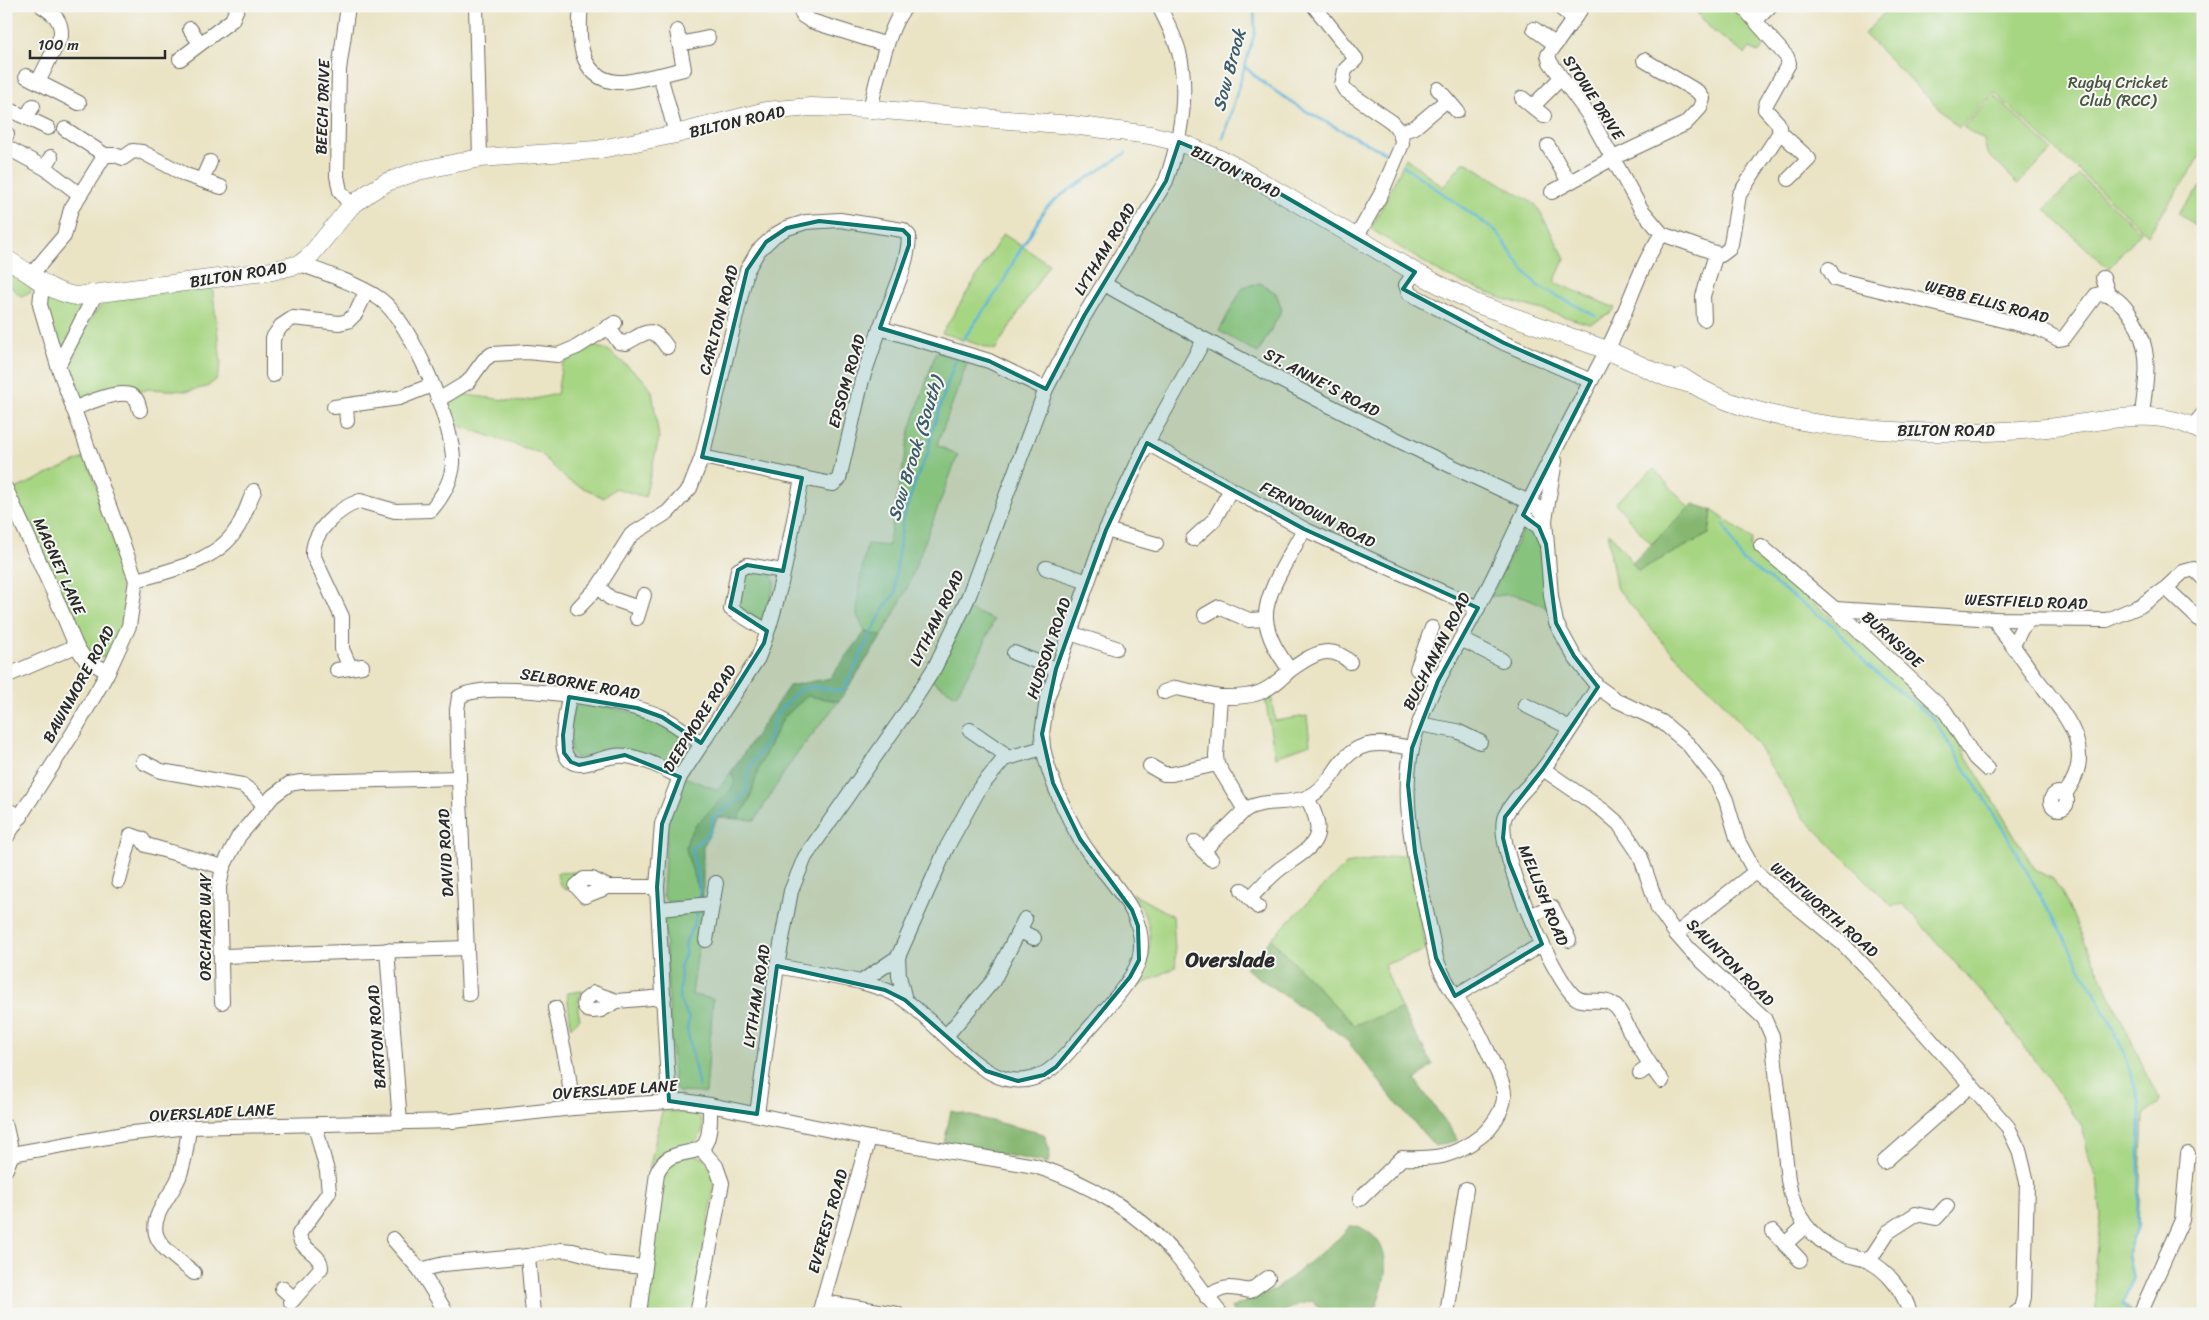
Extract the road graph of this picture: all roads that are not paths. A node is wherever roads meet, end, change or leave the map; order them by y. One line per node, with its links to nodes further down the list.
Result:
1 (42, 6): 27 (street)
2 (238, 6): 19 (street)
3 (348, 6): 49 (street, BEECH DRIVE)
4 (476, 6): 40 (street)
5 (581, 6): 24 (street)
6 (800, 6): 21 (street)
7 (908, 6): 21 (street)
8 (1159, 6): 37 (street, LYTHAM ROAD)
9 (1314, 6): 33 (street)
10 (1558, 6): 14 (street)
11 (1583, 6): 14 (street, STOWE DRIVE)
12 (1742, 6): 15 (street)
13 (1770, 6): 15 (street)
14 (1573, 18): 20 (street, STOWE DRIVE)
15 (1756, 20): 34 (street)
16 (190, 29): 19 (street)
17 (1534, 29): 20 (street)
18 (708, 38): 24 (street)
19 (200, 43): 22 (street)
20 (1555, 44): 25 (street, STOWE DRIVE)
21 (888, 45): 29 (street)
22 (180, 59)
23 (1644, 60): 41 (street)
24 (660, 75): 35 (street)
25 (1561, 78): 30 (street); 41 (street, STOWE DRIVE)
26 (1438, 89): 33 (street)
27 (79, 103)
28 (6, 108): 31 (street)
29 (870, 109): 35 (main road, BILTON ROAD); 37 (main road, BILTON ROAD)
30 (1544, 116)
31 (48, 128)
32 (65, 129): 39 (street)
33 (1400, 132): 51 (street)
34 (1780, 132): 43 (street); 53 (street)
35 (676, 134): 40 (main road, BILTON ROAD)
36 (7, 139): 48 (street)
37 (1179, 142): 51 (main road, BILTON ROAD); 61 (street, LYTHAM ROAD)
38 (1548, 146): 45 (street)
39 (105, 155): 44 (street); 48 (street)
40 (480, 158): 49 (main road, BILTON ROAD)
41 (1613, 158): 45 (street); 50 (street, STOWE DRIVE)
42 (210, 162): 44 (street)
43 (1789, 179)
44 (202, 180): 46 (street)
45 (1569, 182): 47 (street)
46 (221, 186)
47 (1552, 192)
48 (79, 194): 60 (street)
49 (351, 206): 52 (main road, BILTON ROAD)
50 (1662, 234): 53 (street); 68 (street, BUCHANAN ROAD)
51 (1356, 238): 57 (main road, BILTON ROAD)
52 (314, 250): 55 (main road, BILTON ROAD); 58 (street)
53 (1716, 254): 65 (street)
54 (6, 259): 60 (main road, BILTON ROAD)
55 (300, 264): 58 (street); 64 (main road, BILTON ROAD)
56 (1829, 270): 63 (street, WEBB ELLIS ROAD)
57 (1414, 272): 68 (main road, BILTON ROAD); 72 (street)
58 (326, 274): 62 (street)
59 (2103, 278): 63 (street)
60 (36, 280): 64 (main road, BILTON ROAD); 70 (street, BAWNMORE ROAD)
61 (1104, 284): 67 (street, ST. ANNE'S ROAD); 75 (street, LYTHAM ROAD)
62 (366, 292): 71 (street); 74 (street)
63 (2108, 294): 80 (street)
64 (95, 295): 70 (street)
65 (1704, 319)
66 (880, 328): 75 (street, EPSOM ROAD); 84 (street, CARLTON ROAD); 85 (street, EPSOM ROAD)
67 (1204, 340): 82 (street, HUDSON ROAD); 89 (street, ST. ANNE'S ROAD)
68 (1610, 346): 72 (street, BUCHANAN ROAD); 73 (main road, BILTON ROAD); 73 (main road, BILTON ROAD)
69 (667, 347): 76 (street)
70 (58, 366): 77 (street, BAWNMORE ROAD)
71 (273, 375)
72 (1592, 381): 83 (street, BUCHANAN ROAD)
73 (1691, 384): 80 (main road, BILTON ROAD)
74 (432, 386): 76 (street); 79 (street)
75 (1046, 389): 180 (street, LYTHAM ROAD)
76 (438, 400): 126 (street)
77 (74, 409): 78 (street); 101 (street, BAWNMORE ROAD)
78 (140, 410)
79 (342, 412)
80 (2142, 415): 81 (main road, BILTON ROAD)
81 (2200, 424)
82 (1147, 443): 87 (street, FERNDOWN ROAD); 93 (street, HUDSON ROAD)
83 (1558, 448): 89 (street, BUCHANAN ROAD); 91 (street, WENTWORTH ROAD)
84 (702, 457): 85 (street, EPSOM ROAD); 103 (street, CARLTON ROAD)
85 (802, 478): 98 (street, DEEPMORE ROAD)
86 (6, 489): 121 (street, MAGNET LANE)
87 (1231, 489): 92 (street, FERNDOWN ROAD); 94 (street)
88 (254, 490): 101 (street)
89 (1529, 502): 90 (street, BUCHANAN ROAD); 91 (street)
90 (1523, 516): 95 (street); 108 (street, BUCHANAN ROAD)
91 (1545, 520): 95 (street, WENTWORTH ROAD)
92 (1304, 529): 108 (street, FERNDOWN ROAD); 111 (street)
93 (1106, 530): 96 (street); 102 (street, HUDSON ROAD)
94 (1192, 540)
95 (1546, 544): 133 (street, WENTWORTH ROAD)
96 (1159, 546)
97 (1761, 546): 109 (street, BURNSIDE)
98 (783, 570): 116 (street, DEEPMORE ROAD); 116 (street)
99 (1052, 575): 102 (street)
100 (2203, 578): 104 (street, WESTFIELD ROAD)
101 (136, 580): 129 (street, BAWNMORE ROAD)
102 (1088, 582): 117 (street, HUDSON ROAD)
103 (598, 587): 105 (street); 107 (street, CARLTON ROAD)
104 (2166, 588): 113 (street, WESTFIELD ROAD); 114 (street)
105 (640, 607)
106 (1211, 607): 111 (street)
107 (578, 608)
108 (1478, 608): 119 (street, BUCHANAN ROAD)
109 (1836, 610): 110 (street, WESTFIELD ROAD); 118 (street, BURNSIDE)
110 (1876, 613): 112 (street, WESTFIELD ROAD); 118 (street)
111 (1266, 619): 128 (street)
112 (1995, 619): 113 (street, WESTFIELD ROAD); 120 (street)
113 (2030, 619): 120 (street)
114 (2203, 623)
115 (1432, 628): 131 (street)
116 (766, 631): 142 (street, DEEPMORE ROAD)
117 (1070, 633): 122 (street); 127 (street, HUDSON ROAD)
118 (1860, 634): 149 (street, BURNSIDE)
119 (1461, 639): 125 (street); 131 (street, BUCHANAN ROAD)
120 (2014, 645): 153 (street)
121 (76, 646): 129 (street, MAGNET LANE); 130 (street)
122 (1116, 648)
123 (1014, 653): 127 (street)
124 (1346, 654): 128 (street)
125 (1502, 660)
126 (350, 667)
127 (1056, 669): 143 (street, HUDSON ROAD)
128 (1290, 670): 135 (street)
129 (108, 672): 158 (street, BAWNMORE ROAD)
130 (6, 676)
131 (1438, 681): 138 (street, BUCHANAN ROAD)
132 (1171, 685): 135 (street)
133 (1598, 687): 139 (street, MELLISH ROAD); 162 (street, WENTWORTH ROAD)
134 (569, 697): 137 (street, SELBORNE ROAD); 142 (street, SELBORNE ROAD); 151 (street)
135 (1220, 697): 147 (street)
136 (1525, 705): 139 (street)
137 (456, 710): 152 (street, DAVID ROAD)
138 (1419, 724): 141 (street); 144 (street, BUCHANAN ROAD)
139 (1570, 728): 148 (street, MELLISH ROAD)
140 (970, 730): 145 (street)
141 (1480, 742)
142 (701, 743): 151 (street, DEEPMORE ROAD)
143 (1043, 748): 145 (street); 189 (street, HUDSON ROAD)
144 (1412, 748): 154 (street); 183 (street, BUCHANAN ROAD)
145 (1004, 759): 179 (street)
146 (144, 762): 155 (street)
147 (1217, 764): 150 (street); 157 (street)
148 (1543, 769): 170 (street, MELLISH ROAD); 171 (street, SAUNTON ROAD)
149 (1987, 769)
150 (1155, 772)
151 (680, 777): 166 (street, DEEPMORE ROAD)
152 (459, 778): 155 (street, ORCHARD WAY); 176 (street, DAVID ROAD)
153 (2064, 795)
154 (1307, 798): 157 (street); 167 (street)
155 (264, 805): 161 (street, ORCHARD WAY)
156 (6, 809): 158 (street)
157 (1244, 810): 160 (street)
158 (21, 817): 159 (street, BAWNMORE ROAD)
159 (6, 838)
160 (1203, 850)
161 (223, 867): 163 (street); 178 (street, ORCHARD WAY)
162 (1755, 872): 171 (street); 191 (street, WENTWORTH ROAD)
163 (119, 881)
164 (716, 883): 168 (street)
165 (608, 887): 166 (street)
166 (657, 887): 169 (street, DEEPMORE ROAD)
167 (1250, 898)
168 (711, 904): 169 (street); 173 (street)
169 (660, 909): 184 (street, DEEPMORE ROAD)
170 (1530, 915): 174 (street); 175 (street, MELLISH ROAD)
171 (1676, 934): 209 (street, SAUNTON ROAD)
172 (1034, 938): 189 (street)
173 (706, 940)
174 (1569, 940)
175 (1542, 944): 183 (street); 190 (street, MELLISH ROAD)
176 (466, 948): 177 (street); 182 (street, DAVID ROAD)
177 (387, 950): 178 (street); 196 (street, BARTON ROAD)
178 (222, 956): 187 (street, ORCHARD WAY)
179 (898, 956): 181 (street); 185 (street)
180 (777, 966): 181 (street); 195 (street, LYTHAM ROAD)
181 (861, 982): 185 (street, HUDSON ROAD)
182 (469, 994)
183 (1455, 996): 207 (street, BUCHANAN ROAD)
184 (664, 997): 186 (street); 192 (street, DEEPMORE ROAD)
185 (905, 1000): 189 (street, HUDSON ROAD)
186 (617, 1001)
187 (222, 1002)
188 (556, 1008): 194 (street)
189 (946, 1036)
190 (1662, 1081)
191 (1971, 1085): 204 (street); 231 (street, WENTWORTH ROAD)
192 (669, 1101): 193 (street, OVERSLADE LANE); 194 (street, OVERSLADE LANE)
193 (710, 1105): 195 (street, OVERSLADE LANE); 201 (street)
194 (573, 1108): 196 (street, OVERSLADE LANE)
195 (757, 1114): 200 (street, OVERSLADE LANE)
196 (400, 1122): 197 (street, OVERSLADE LANE)
197 (315, 1125): 199 (street, OVERSLADE LANE); 220 (street)
198 (6, 1127): 202 (street)
199 (189, 1127): 202 (street, OVERSLADE LANE); 218 (street)
200 (869, 1138): 221 (street, OVERSLADE LANE); 222 (street, EVEREST ROAD)
201 (700, 1148): 216 (street); 226 (street)
202 (12, 1154): 205 (street)
203 (2188, 1154): 232 (street)
204 (1884, 1162)
205 (6, 1169)
206 (1466, 1189): 229 (street)
207 (1360, 1199)
208 (1947, 1206): 215 (street)
209 (1805, 1226): 212 (street); 215 (street, SAUNTON ROAD)
210 (1773, 1231): 212 (street)
211 (392, 1238): 217 (street)
212 (1785, 1244): 214 (street)
213 (528, 1256): 216 (street); 217 (street); 224 (street)
214 (1800, 1260)
215 (1869, 1261): 230 (street, SAUNTON ROAD)
216 (644, 1267): 225 (street)
217 (420, 1270): 223 (street)
218 (194, 1273)
219 (1268, 1278): 221 (street)
220 (282, 1288)
221 (1207, 1298): 228 (street, OVERSLADE LANE)
222 (821, 1308): 227 (street)
223 (447, 1314)
224 (533, 1314)
225 (639, 1314)
226 (697, 1314)
227 (897, 1314)
228 (1221, 1314)
229 (1447, 1314)
230 (1910, 1314)
231 (2015, 1314)
232 (2140, 1314)

